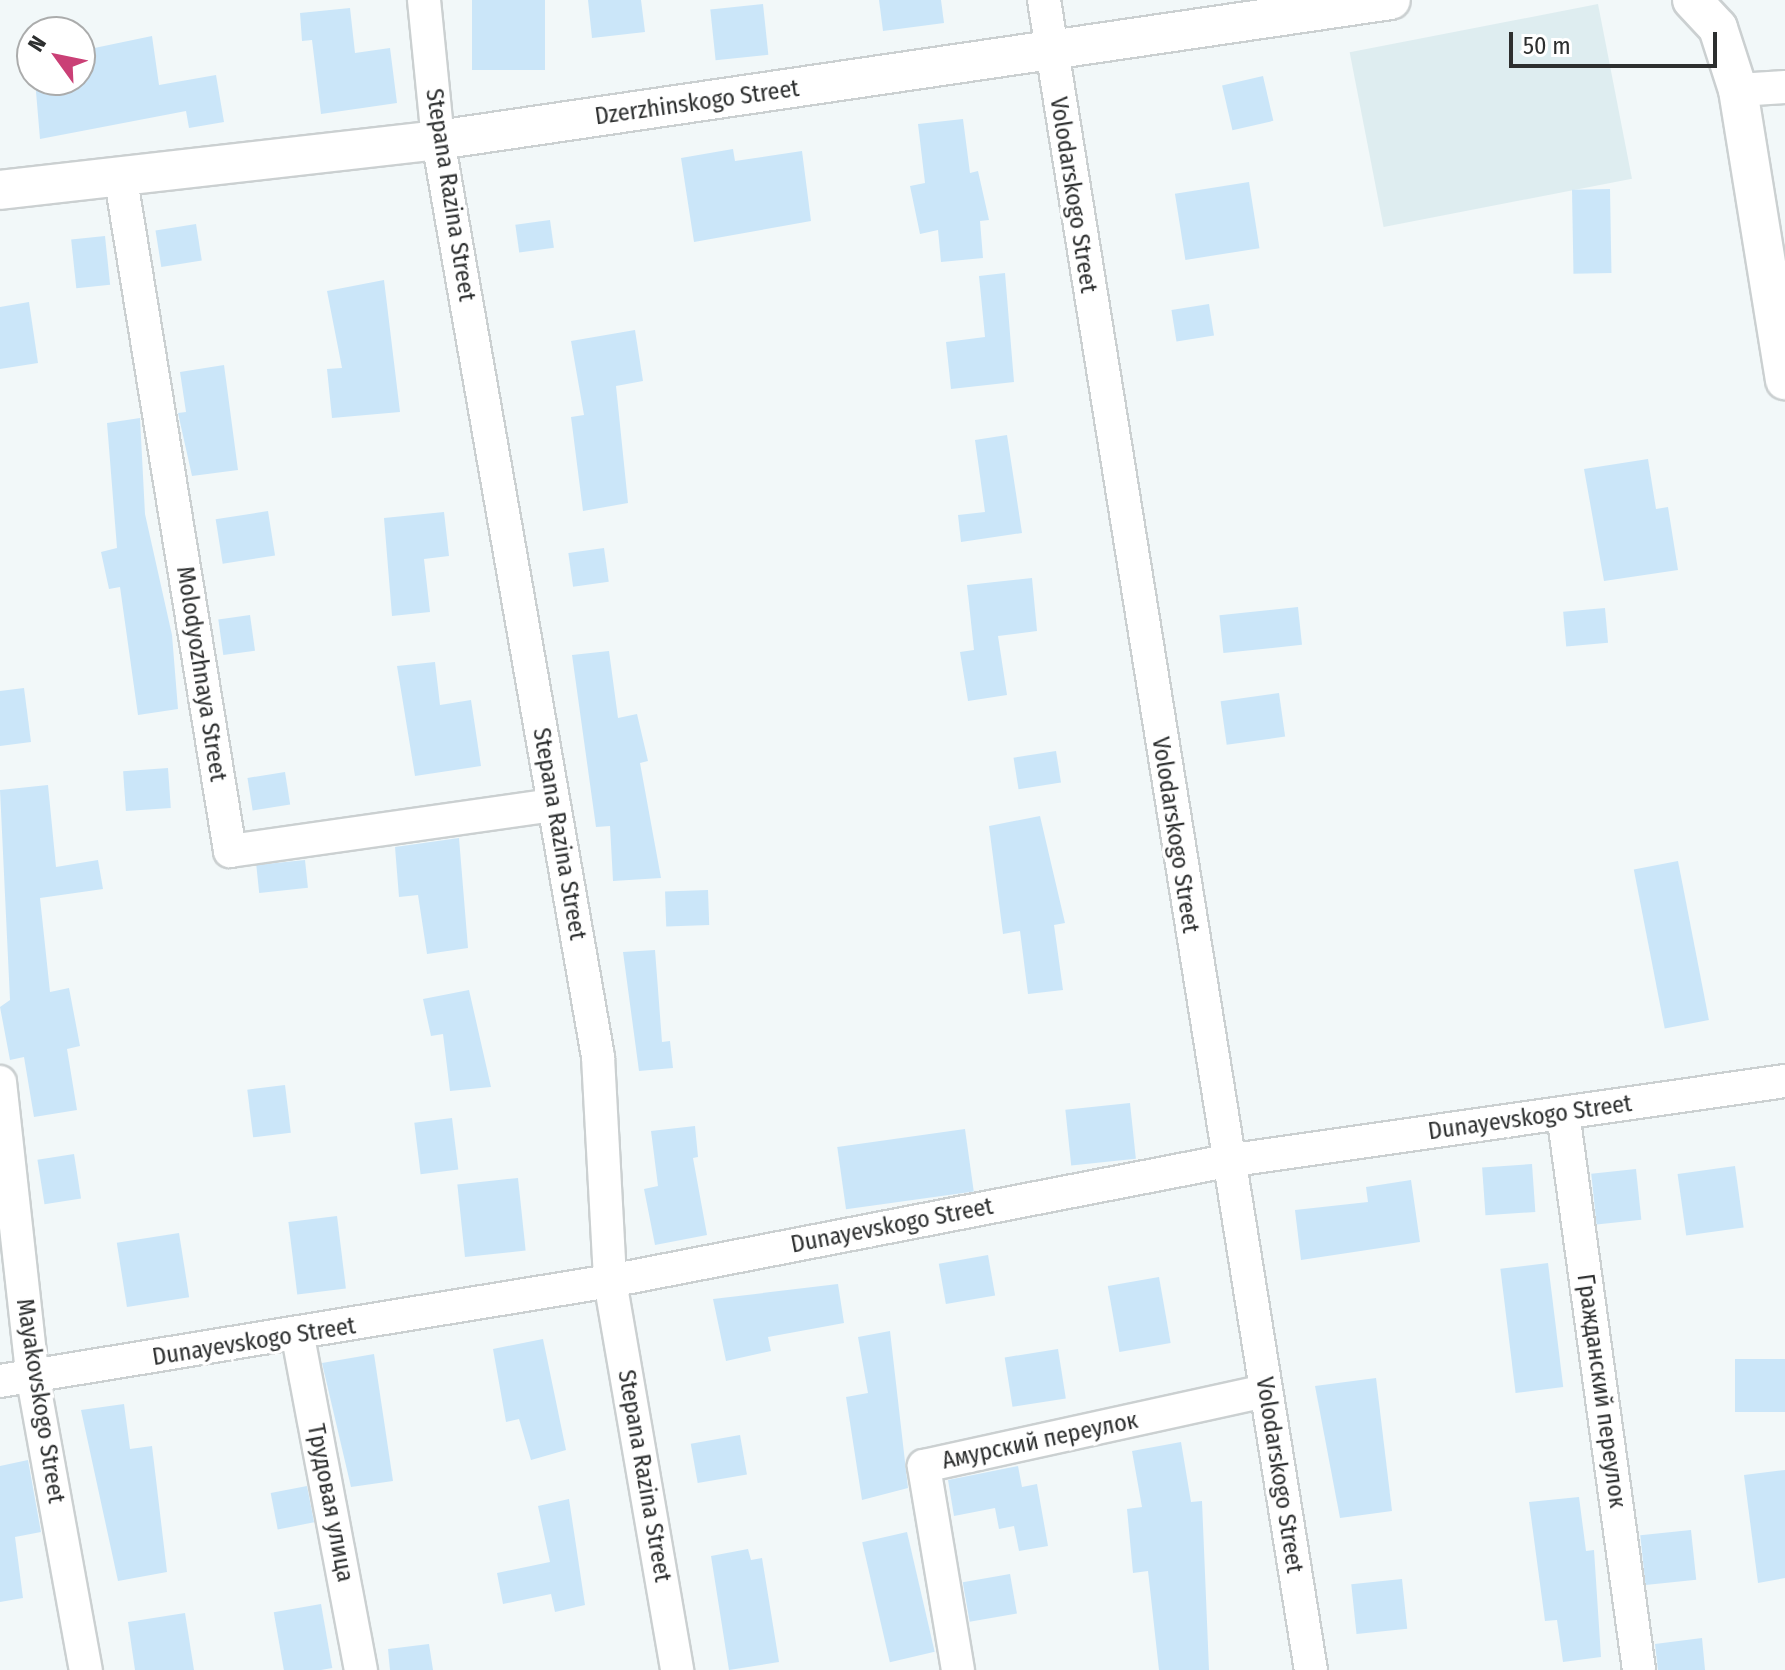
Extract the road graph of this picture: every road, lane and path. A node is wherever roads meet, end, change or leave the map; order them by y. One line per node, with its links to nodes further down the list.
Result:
1 (424, 0): 8 (street, Stepana Razina Street)
2 (1044, 0): 5 (street, Volodarskogo Street)
3 (1391, 0): 5 (street, Dzerzhinskogo Street)
4 (1692, 0): 7 (street)
5 (1050, 52): 8 (street, Dzerzhinskogo Street); 16 (street, Volodarskogo Street)
6 (1785, 87): 7 (street)
7 (1738, 90): 11 (street)
8 (438, 140): 9 (street, Dzerzhinskogo Street); 12 (street, Stepana Razina Street)
9 (120, 174): 10 (street, Dzerzhinskogo Street); 12 (street, Molodyozhnaya Street)
10 (0, 190)
11 (1785, 380)
12 (554, 805): 17 (street, Stepana Razina Street)
13 (1785, 1081): 15 (street, Dunayevskogo Street)
14 (0, 1082): 19 (street, Mayakovskogo Street)
15 (1563, 1113): 16 (street, Dunayevskogo Street); 27 (street, Гражданский переулок)
16 (1227, 1161): 17 (street, Dunayevskogo Street); 21 (street, Volodarskogo Street)
17 (610, 1281): 18 (street, Dunayevskogo Street); 24 (street, Stepana Razina Street)
18 (298, 1337): 19 (street, Dunayevskogo Street); 23 (street, Трудовая улица)
19 (32, 1374): 20 (street, Dunayevskogo Street); 22 (street, Mayakovskogo Street)
20 (0, 1381)
21 (1265, 1391): 25 (street, Амурский переулок); 26 (street, Volodarskogo Street)
22 (86, 1670)
23 (361, 1670)
24 (677, 1670)
25 (958, 1670)
26 (1311, 1670)
27 (1639, 1670)

